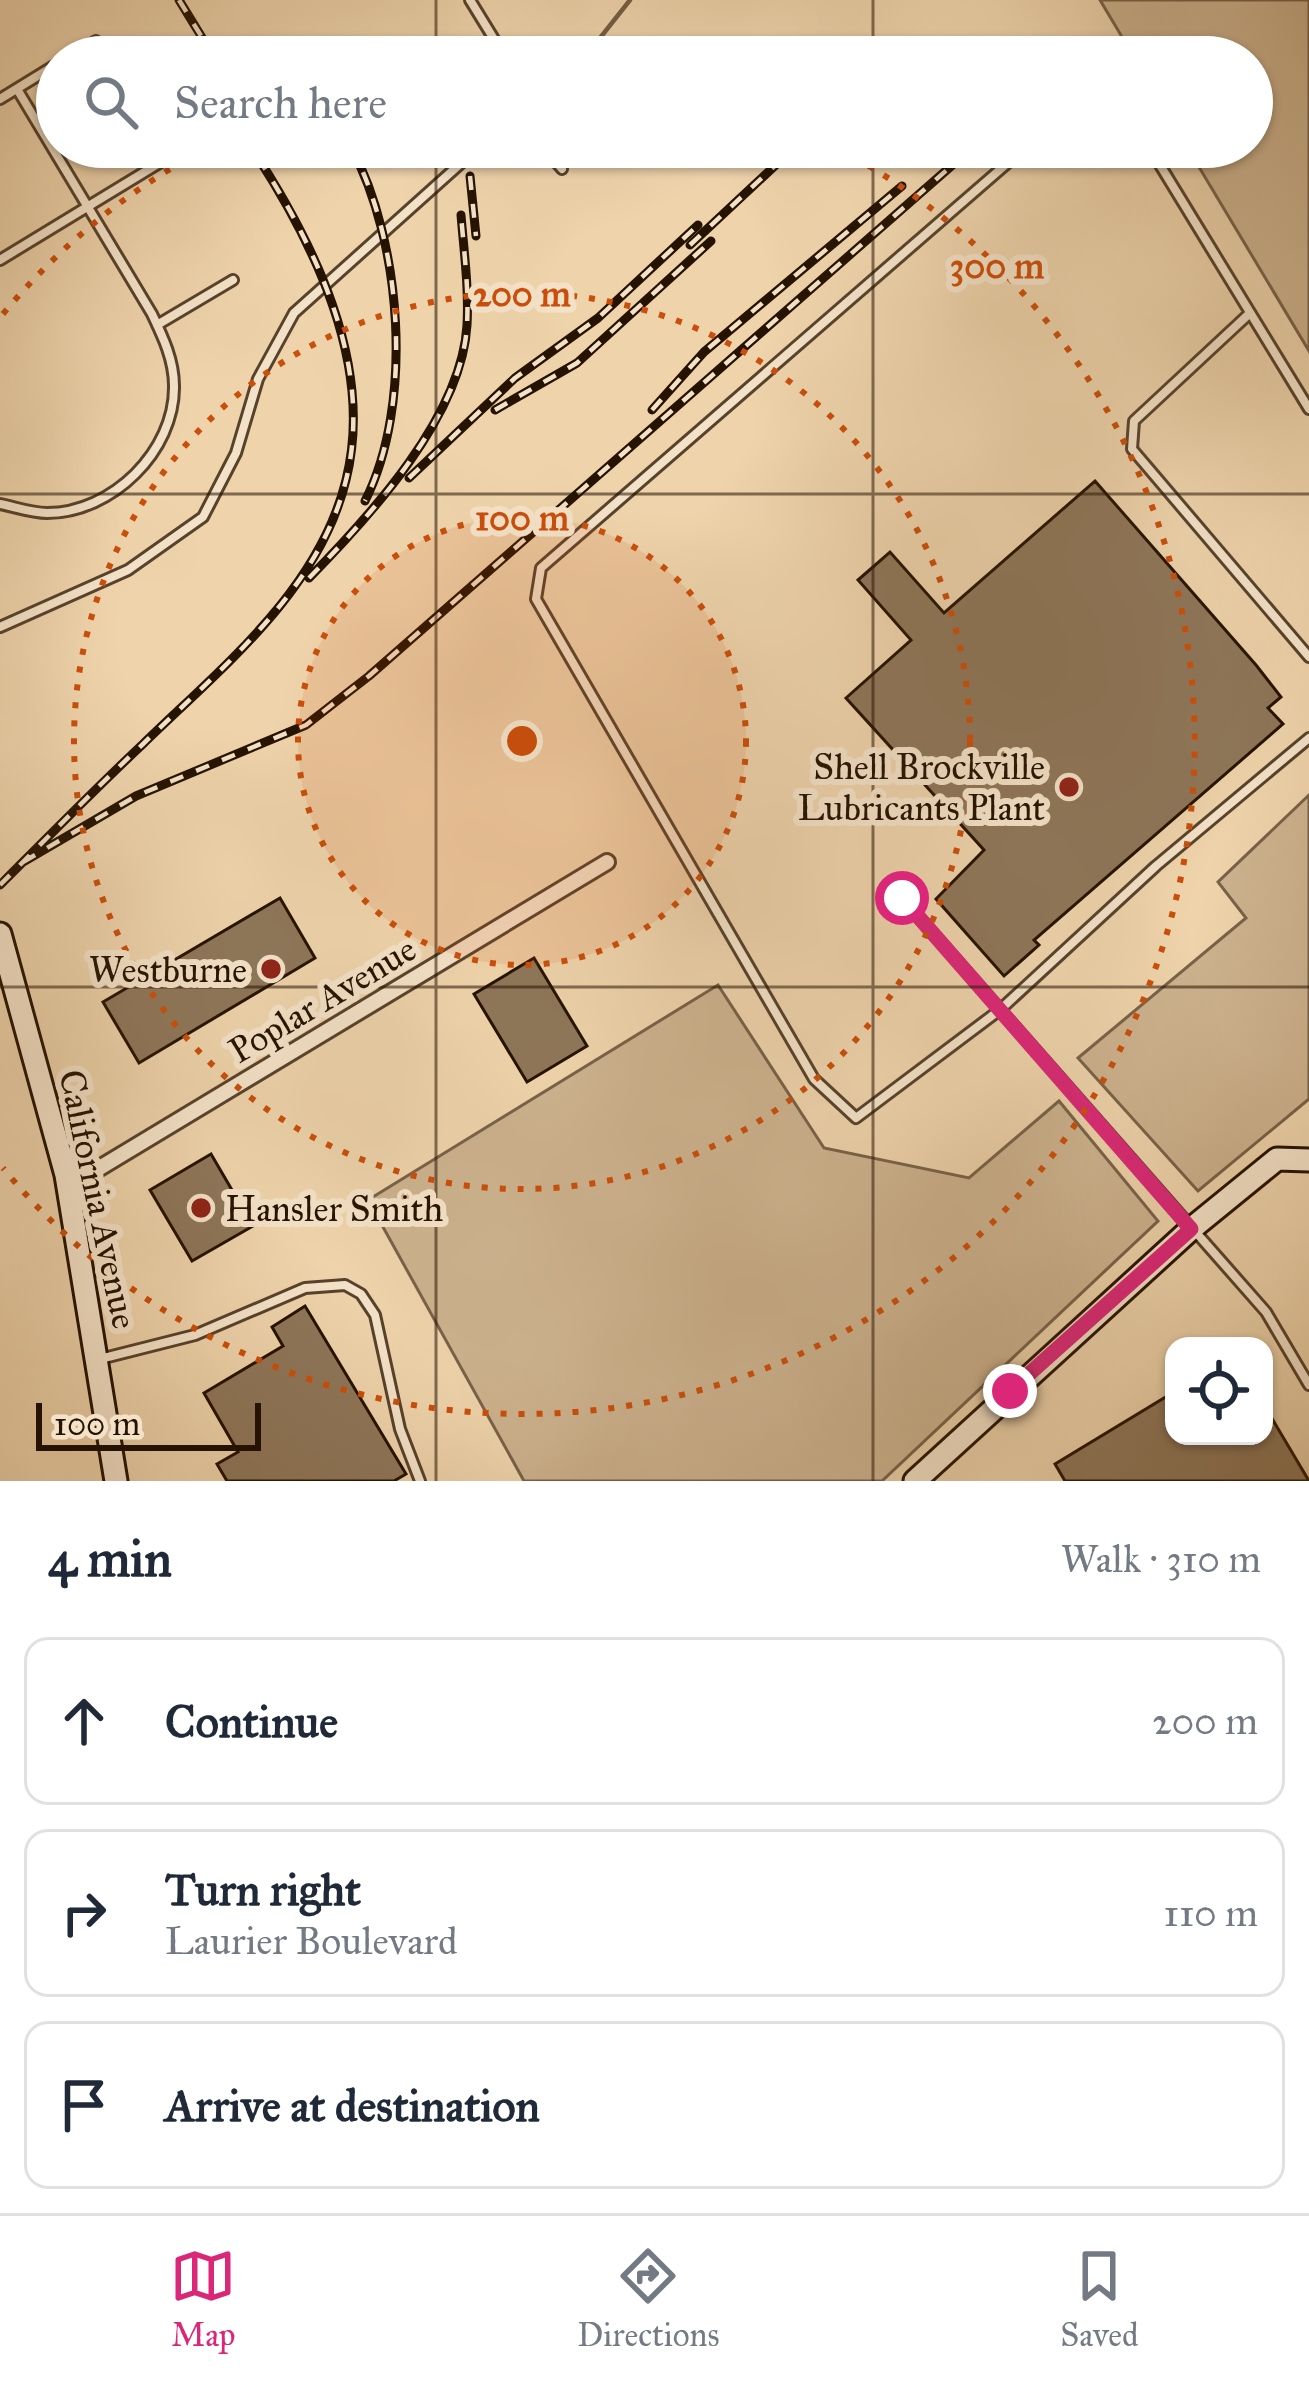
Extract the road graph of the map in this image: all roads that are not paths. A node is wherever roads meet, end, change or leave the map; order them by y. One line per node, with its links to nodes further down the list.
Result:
1 (470, 0): 2 (lane)
2 (492, 36)
3 (36, 77): 4 (lane)
4 (17, 89): 5 (lane); 6 (lane)
5 (0, 99)
6 (36, 121)
7 (65, 168): 12 (lane)
8 (151, 168): 12 (lane)
9 (456, 168): 19 (lane)
10 (1002, 168): 25 (lane)
11 (1162, 168): 15 (lane)
12 (88, 207): 13 (lane); 16 (lane)
13 (0, 260)
14 (233, 280): 16 (lane)
15 (1250, 313): 17 (lane); 20 (lane)
16 (157, 325): 18 (lane)
17 (1309, 410)
18 (0, 504)
19 (0, 627)
20 (1309, 656)
21 (1309, 738): 25 (lane)
22 (607, 862): 27 (street, Poplar Avenue)
23 (902, 898): 25 (lane)
24 (0, 934): 27 (street, California Avenue)
25 (1001, 1009): 28 (lane)
26 (1309, 1160): 28 (street)
27 (68, 1187): 29 (street, California Avenue)
28 (1191, 1229): 30 (lane); 33 (street)
29 (98, 1360): 31 (street, California Avenue); 32 (lane)
30 (1309, 1385)
31 (116, 1481)
32 (421, 1481)
33 (916, 1481)

